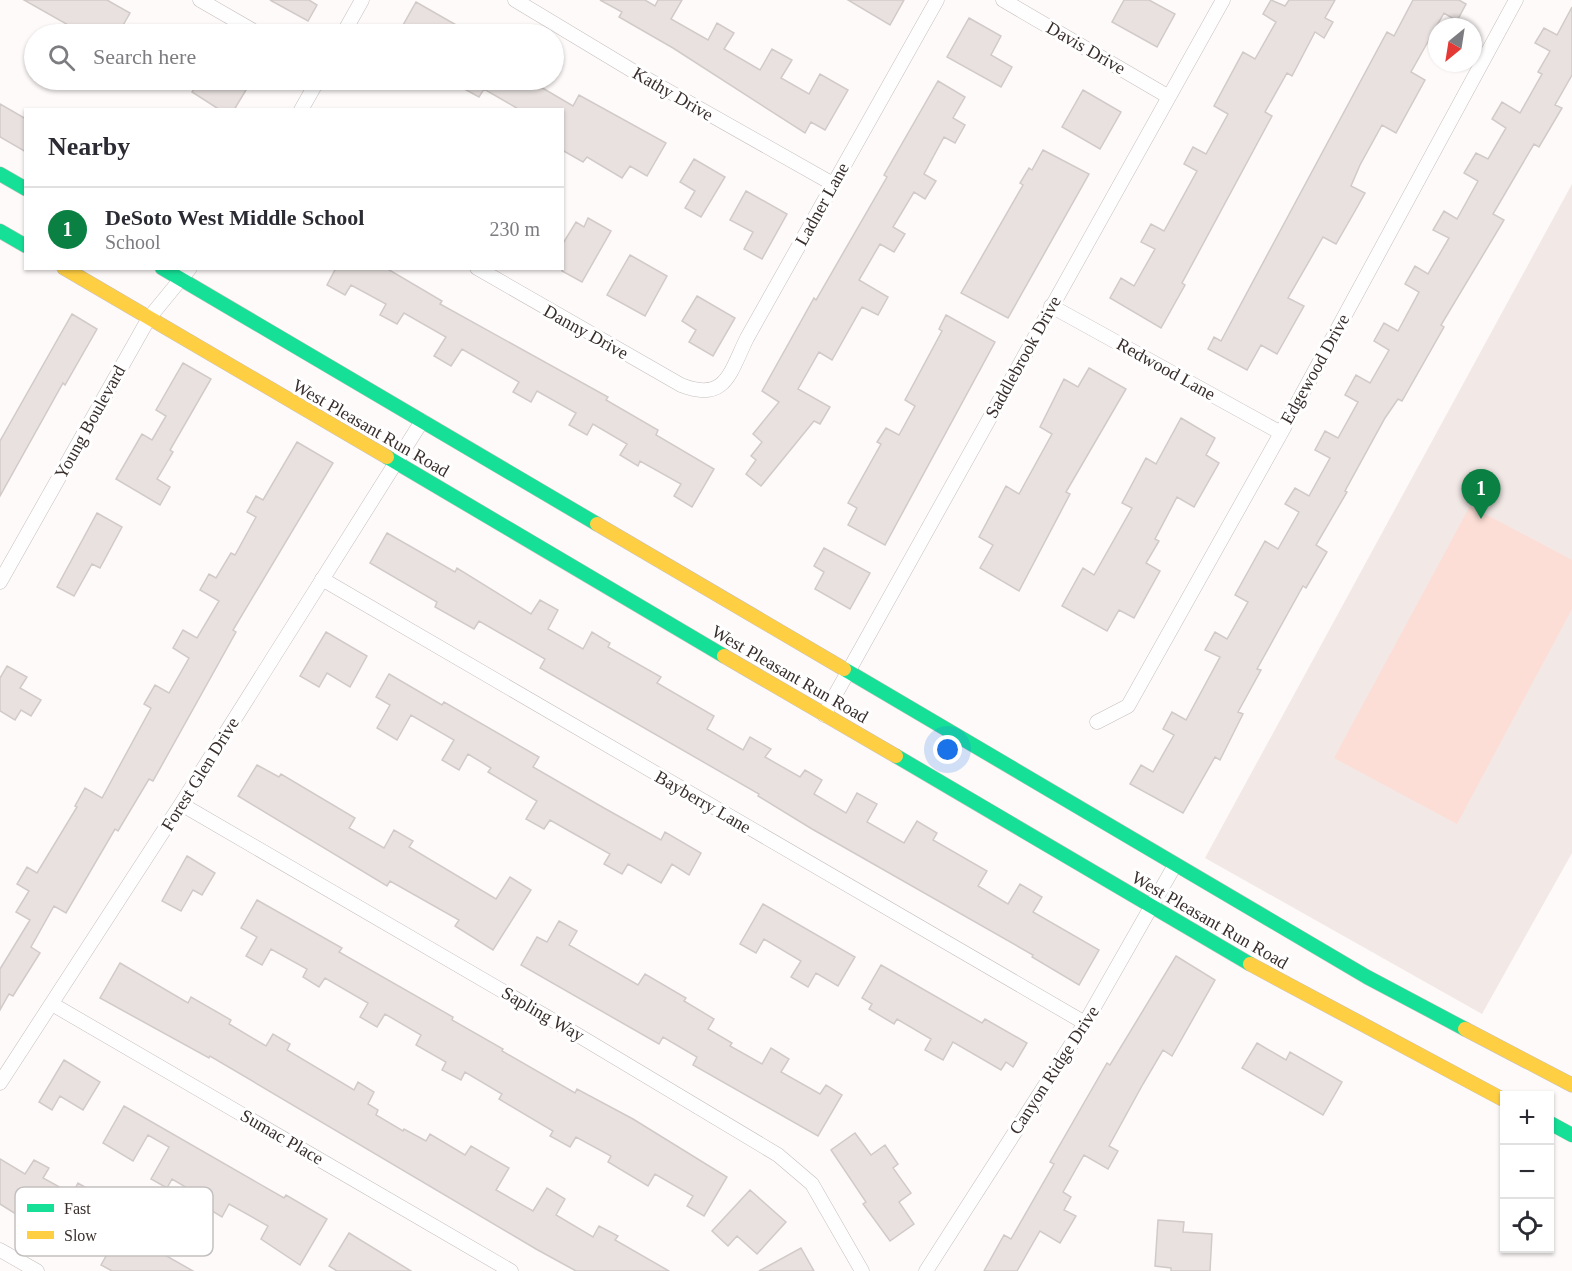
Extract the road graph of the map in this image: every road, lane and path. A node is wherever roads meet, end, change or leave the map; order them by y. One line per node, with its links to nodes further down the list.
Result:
1 (200, 0): 8 (street)
2 (362, 0): 9 (street)
3 (515, 0): 10 (street, Kathy Drive)
4 (937, 0): 16 (street, Ladner Lane)
5 (1003, 0): 13 (street, Davis Drive)
6 (1223, 0): 13 (street, Saddlebrook Drive)
7 (1516, 0): 28 (street, Edgewood Drive)
8 (242, 24)
9 (349, 24)
10 (556, 24)
11 (564, 28): 16 (street, Kathy Drive)
12 (313, 90): 14 (street)
13 (1169, 97): 24 (street, Saddlebrook Drive)
14 (303, 108)
15 (0, 174): 17 (main road)
16 (833, 184): 26 (street, Ladner Lane)
17 (24, 188)
18 (0, 231): 19 (main road)
19 (24, 245)
20 (67, 270): 25 (main road, West Pleasant Run Road)
21 (170, 270): 23 (main road, West Pleasant Run Road)
22 (480, 270): 26 (street, Danny Drive)
23 (185, 274): 25 (street, Young Boulevard); 27 (main road, West Pleasant Run Road)
24 (1051, 306): 28 (street, Redwood Lane); 32 (street, Saddlebrook Drive)
25 (149, 318): 29 (main road, West Pleasant Run Road); 31 (street, Young Boulevard)
26 (697, 391)
27 (422, 421): 29 (street, Forest Glen Drive); 32 (main road, West Pleasant Run Road)
28 (1281, 433): 34 (street, Edgewood Drive)
29 (394, 462): 30 (street, Forest Glen Drive); 33 (main road, West Pleasant Run Road)
30 (322, 579): 35 (street, Forest Glen Drive); 39 (street, Bayberry Lane)
31 (0, 582)
32 (850, 673): 33 (street, Saddlebrook Drive); 36 (main road, West Pleasant Run Road)
33 (824, 714): 37 (main road, West Pleasant Run Road)
34 (1097, 722)
35 (181, 804): 38 (street, Forest Glen Drive); 49 (street, Sapling Way)
36 (1175, 865): 37 (street, Canyon Ridge Drive); 41 (main road, West Pleasant Run Road)
37 (1151, 906): 39 (street, Canyon Ridge Drive); 42 (main road, West Pleasant Run Road)
38 (52, 1004): 40 (street, Forest Glen Drive); 48 (street, Sumac Place)
39 (1085, 1023): 50 (street, Canyon Ridge Drive)
40 (0, 1083)
41 (1572, 1085)
42 (1500, 1098)
43 (1572, 1115): 45 (main road)
44 (1554, 1125): 45 (main road)
45 (1568, 1133)
46 (0, 1250): 47 (street)
47 (37, 1271)
48 (511, 1271)
49 (862, 1271)
50 (926, 1271)

